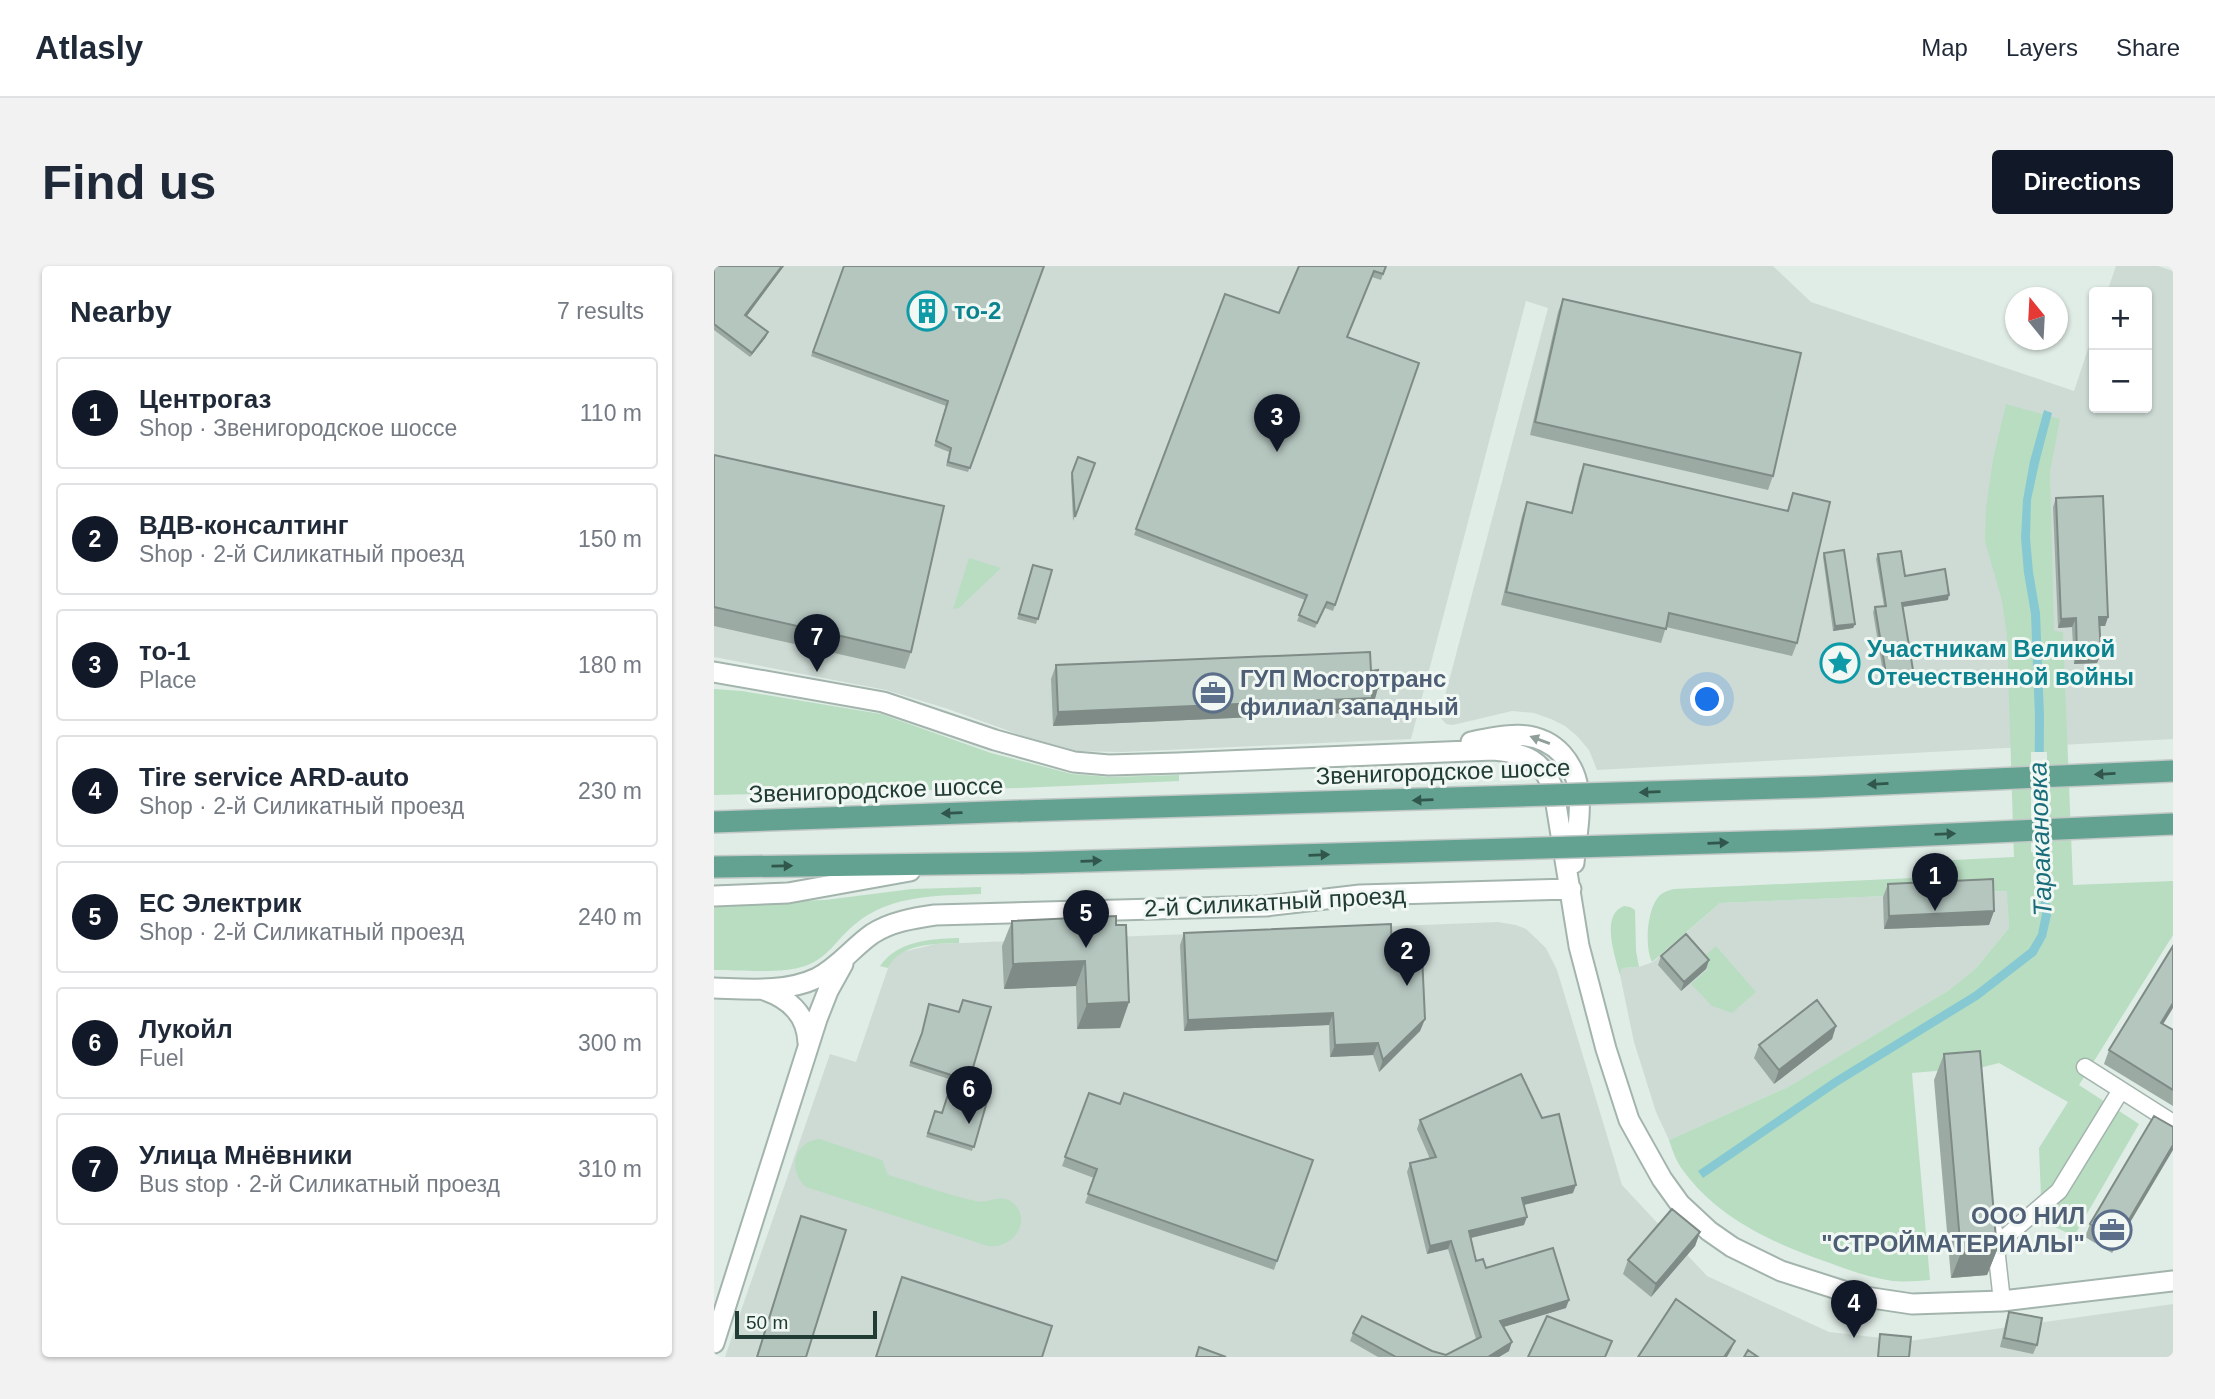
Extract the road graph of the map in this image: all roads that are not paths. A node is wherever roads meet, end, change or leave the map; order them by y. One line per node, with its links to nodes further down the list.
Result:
1 (714, 672): 7 (street)
2 (2173, 771): 3 (main road, Звенигородское шоссе, one-way to 3, bridge)
3 (714, 822)
4 (2173, 824): 5 (main road, one-way to 4, bridge)
5 (980, 864): 6 (main road, one-way to 5); 8 (street)
6 (714, 867)
7 (1571, 888): 9 (street, 2-й Силикатный проезд); 19 (street)
8 (714, 896)
9 (852, 953): 11 (street, 2-й Силикатный проезд); 12 (street, 2-й Силикатный проезд)
10 (714, 988): 11 (street, 2-й Силикатный проезд)
11 (754, 989): 12 (street)
12 (807, 1051): 20 (street, 2-й Силикатный проезд)
13 (2085, 1067): 14 (street)
14 (2121, 1090): 15 (street); 17 (street)
15 (2173, 1123)
16 (1993, 1219): 17 (street)
17 (1996, 1246): 19 (street)
18 (2173, 1281): 19 (street)
19 (2002, 1301)
20 (714, 1343)

